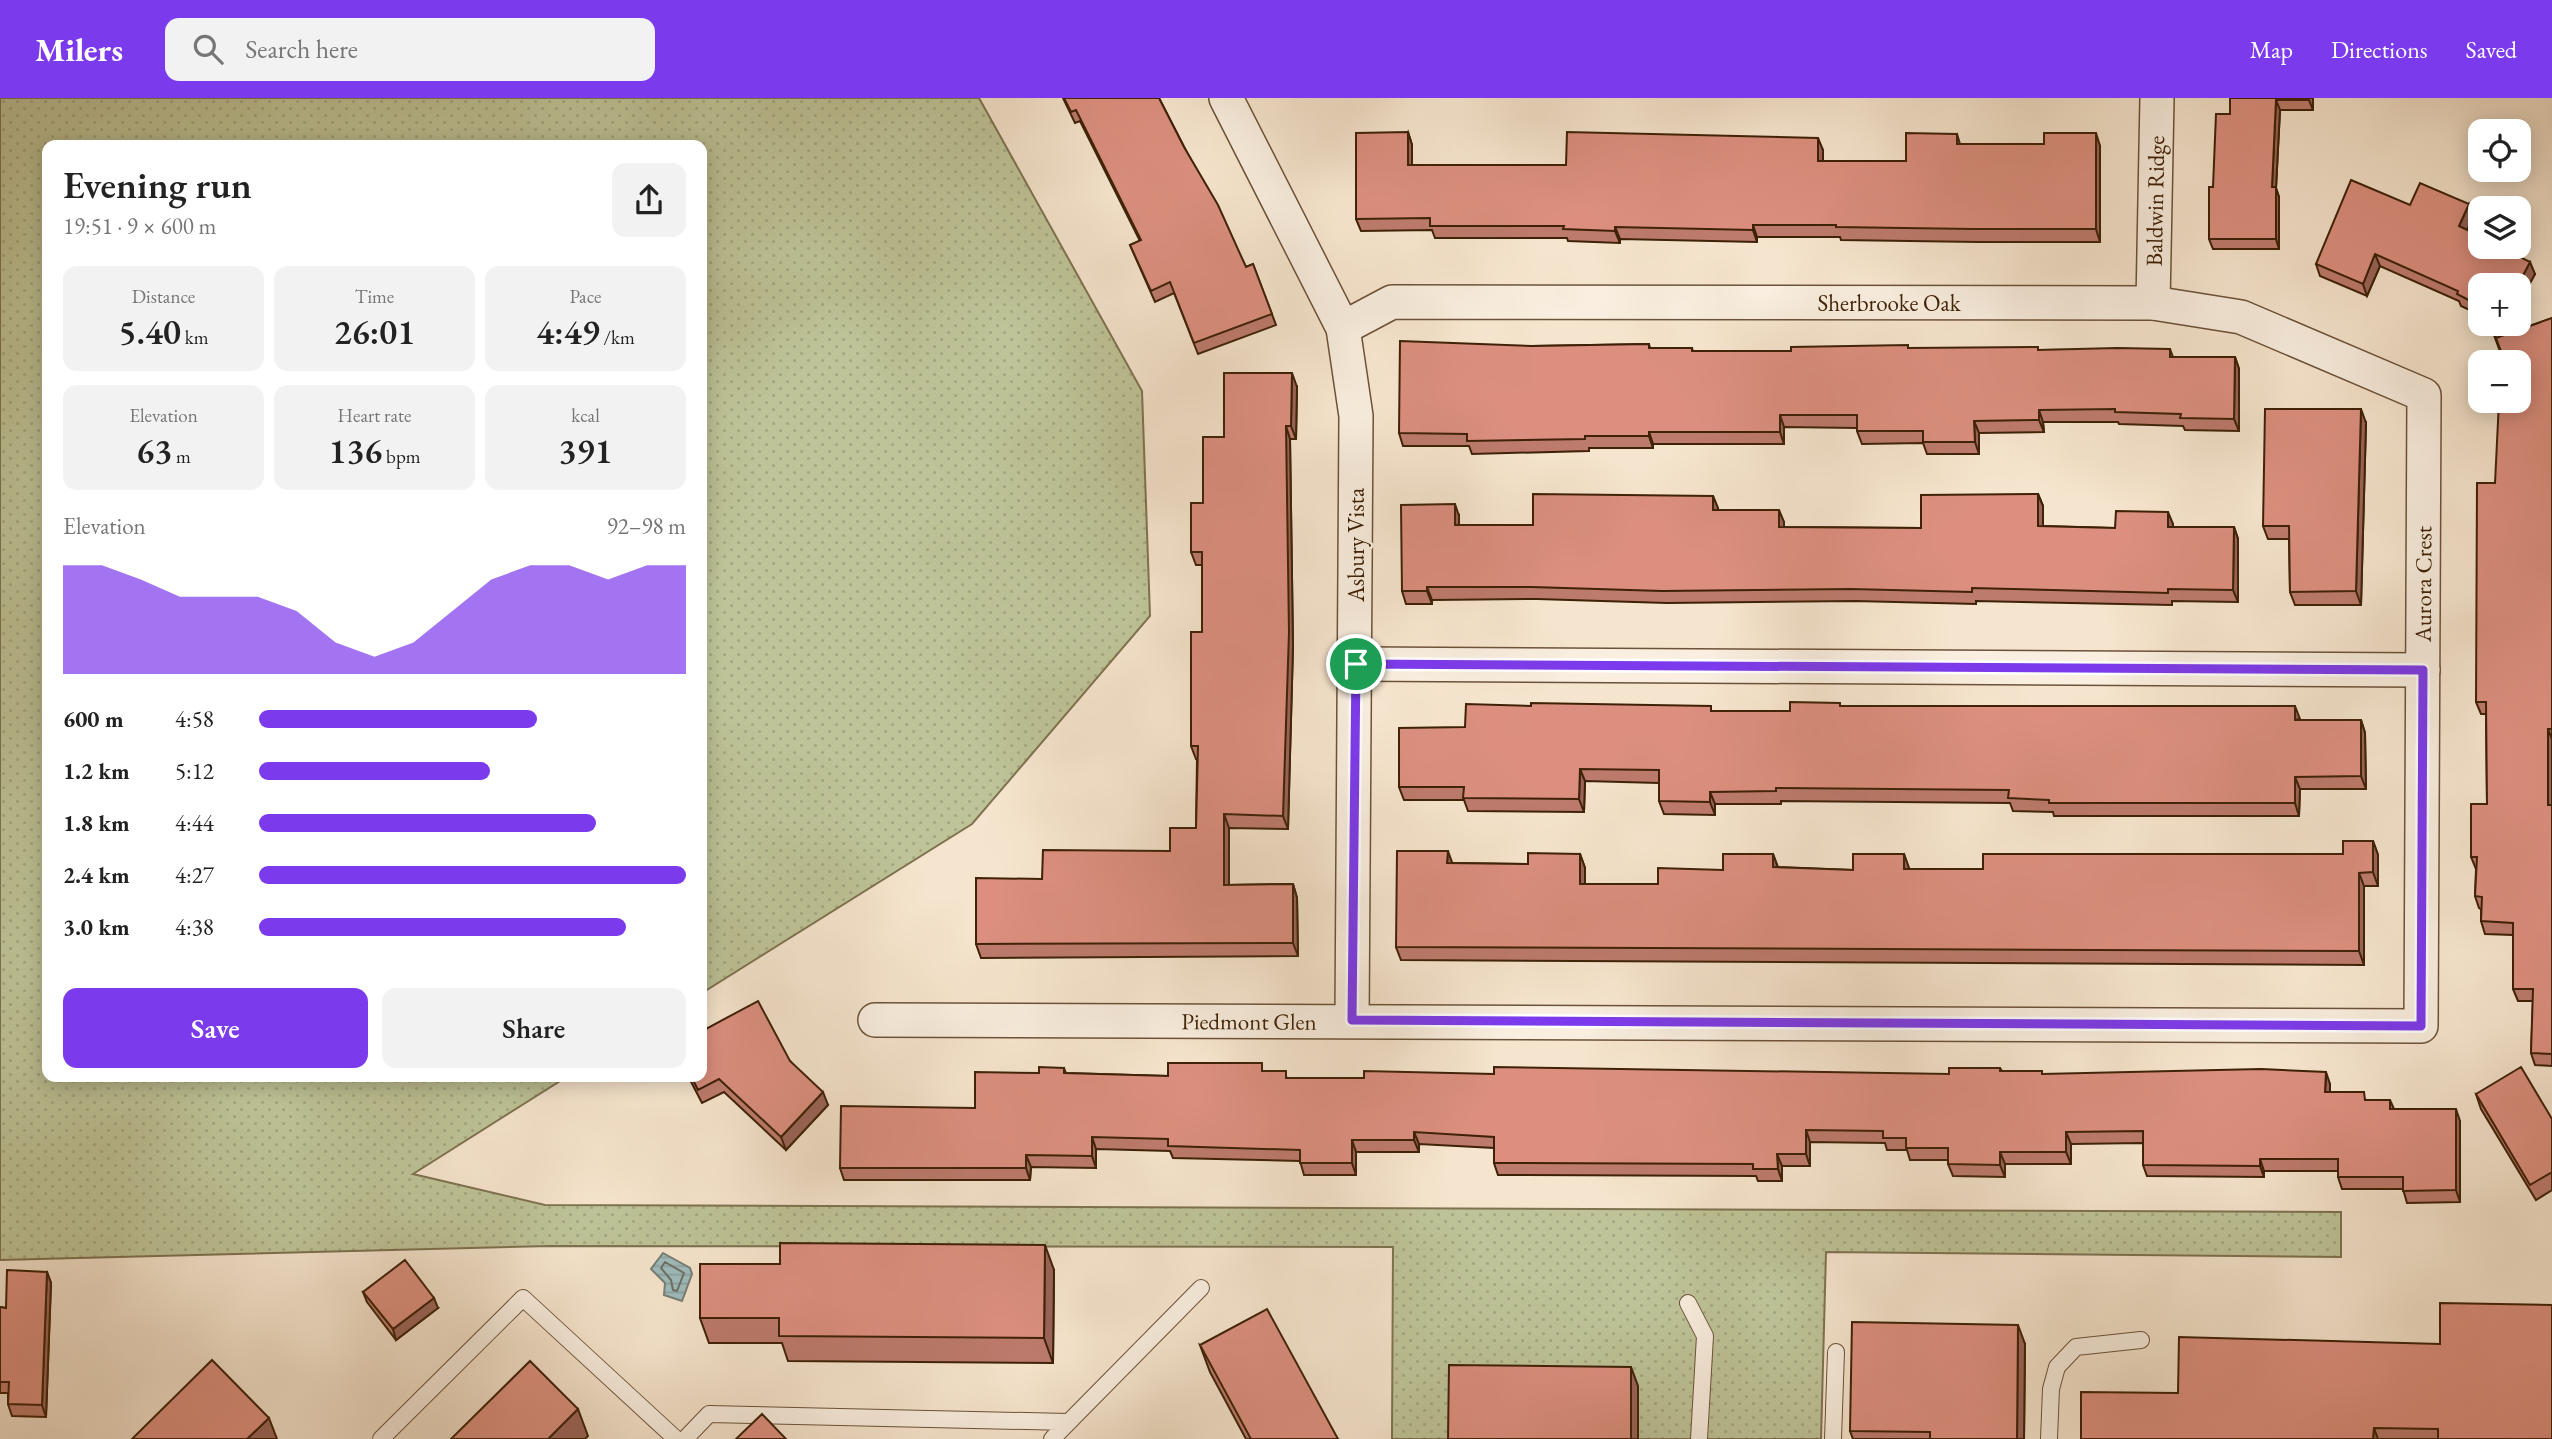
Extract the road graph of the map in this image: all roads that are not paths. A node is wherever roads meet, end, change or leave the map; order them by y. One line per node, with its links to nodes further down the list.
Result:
1 (1226, 98): 4 (street, Asbury Vista)
2 (2157, 98): 3 (street, Baldwin Ridge)
3 (2153, 303): 4 (street, Sherbrooke Oak); 5 (street, Sherbrooke Oak)
4 (1343, 328): 6 (street, Asbury Vista)
5 (2424, 395): 7 (street, Aurora Crest)
6 (1356, 664): 7 (street); 9 (street, Asbury Vista)
7 (2423, 670): 10 (street, Aurora Crest)
8 (875, 1020): 9 (street, Piedmont Glen)
9 (1352, 1020): 10 (street, Piedmont Glen)
10 (2421, 1026)
11 (1201, 1288): 15 (lane)
12 (1688, 1303): 20 (lane)
13 (2141, 1340): 22 (lane)
14 (1836, 1352): 21 (lane)
15 (1068, 1422): 18 (lane); 19 (lane)
16 (381, 1439): 17 (lane)
17 (676, 1439)
18 (685, 1439)
19 (1052, 1439)
20 (1699, 1439)
21 (1833, 1439)
22 (2049, 1439)

